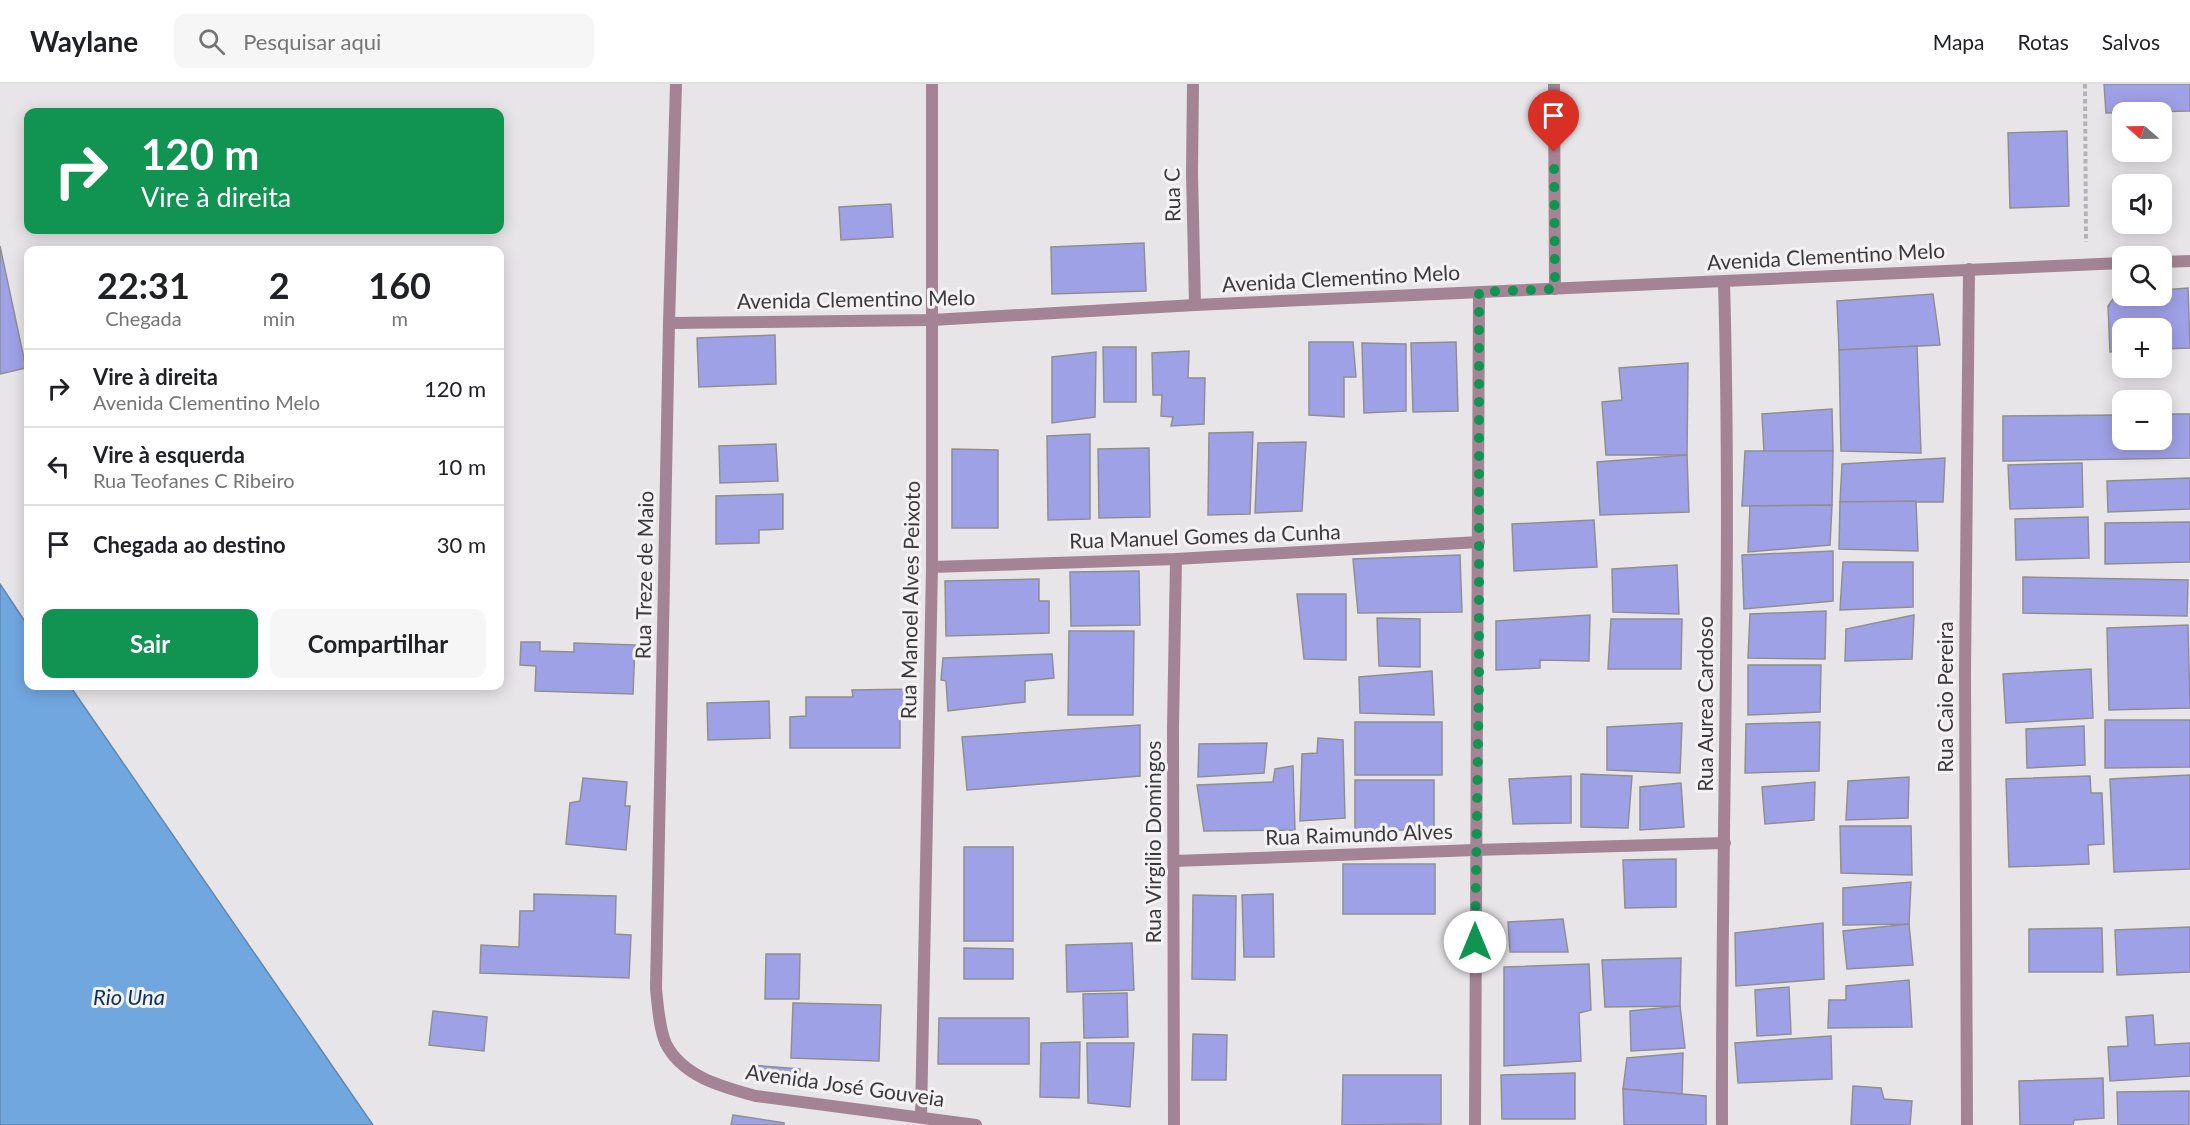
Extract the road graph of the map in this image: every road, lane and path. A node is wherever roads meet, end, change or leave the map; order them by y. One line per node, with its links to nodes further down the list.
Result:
1 (676, 84): 16 (street, Rua Treze de Maio)
2 (932, 84): 15 (street, Rua Manoel Alves Peixoto)
3 (1192, 84): 14 (street, Rua C)
4 (1554, 84): 12 (street)
5 (2085, 84): 9 (path)
6 (2190, 261): 7 (street)
7 (2172, 262)
8 (2112, 263): 9 (street, Avenida Clementino Melo)
9 (2086, 264): 10 (street, Avenida Clementino Melo)
10 (1969, 269): 11 (street, Avenida Clementino Melo); 29 (street, Rua Caio Pereira)
11 (1724, 282): 12 (street, Avenida Clementino Melo); 20 (street, Rua Aurea Cardoso)
12 (1555, 289): 13 (street, Avenida Clementino Melo)
13 (1479, 292): 14 (street, Avenida Clementino Melo); 17 (street)
14 (1195, 305): 15 (street, Avenida Clementino Melo)
15 (932, 320): 16 (street, Avenida Clementino Melo); 19 (street, Rua Manoel Alves Peixoto)
16 (669, 323): 23 (street, Rua Treze de Maio)
17 (1479, 542): 18 (street, Rua Manuel Gomes da Cunha); 21 (street)
18 (1176, 559): 19 (street, Rua Manuel Gomes da Cunha); 22 (street, Rua Virgilio Domingos)
19 (932, 567): 24 (street, Rua Manoel Alves Peixoto)
20 (1725, 843): 21 (street, Rua Raimundo Alves); 28 (street, Rua Aurea Cardoso)
21 (1475, 850): 22 (street, Rua Raimundo Alves); 27 (street)
22 (1174, 861): 26 (street, Rua Virgilio Domingos)
23 (679, 1062): 24 (street, Avenida José Gouveia)
24 (921, 1117): 25 (street, Avenida José Gouveia)
25 (976, 1125)
26 (1174, 1125)
27 (1475, 1125)
28 (1722, 1125)
29 (1967, 1125)

